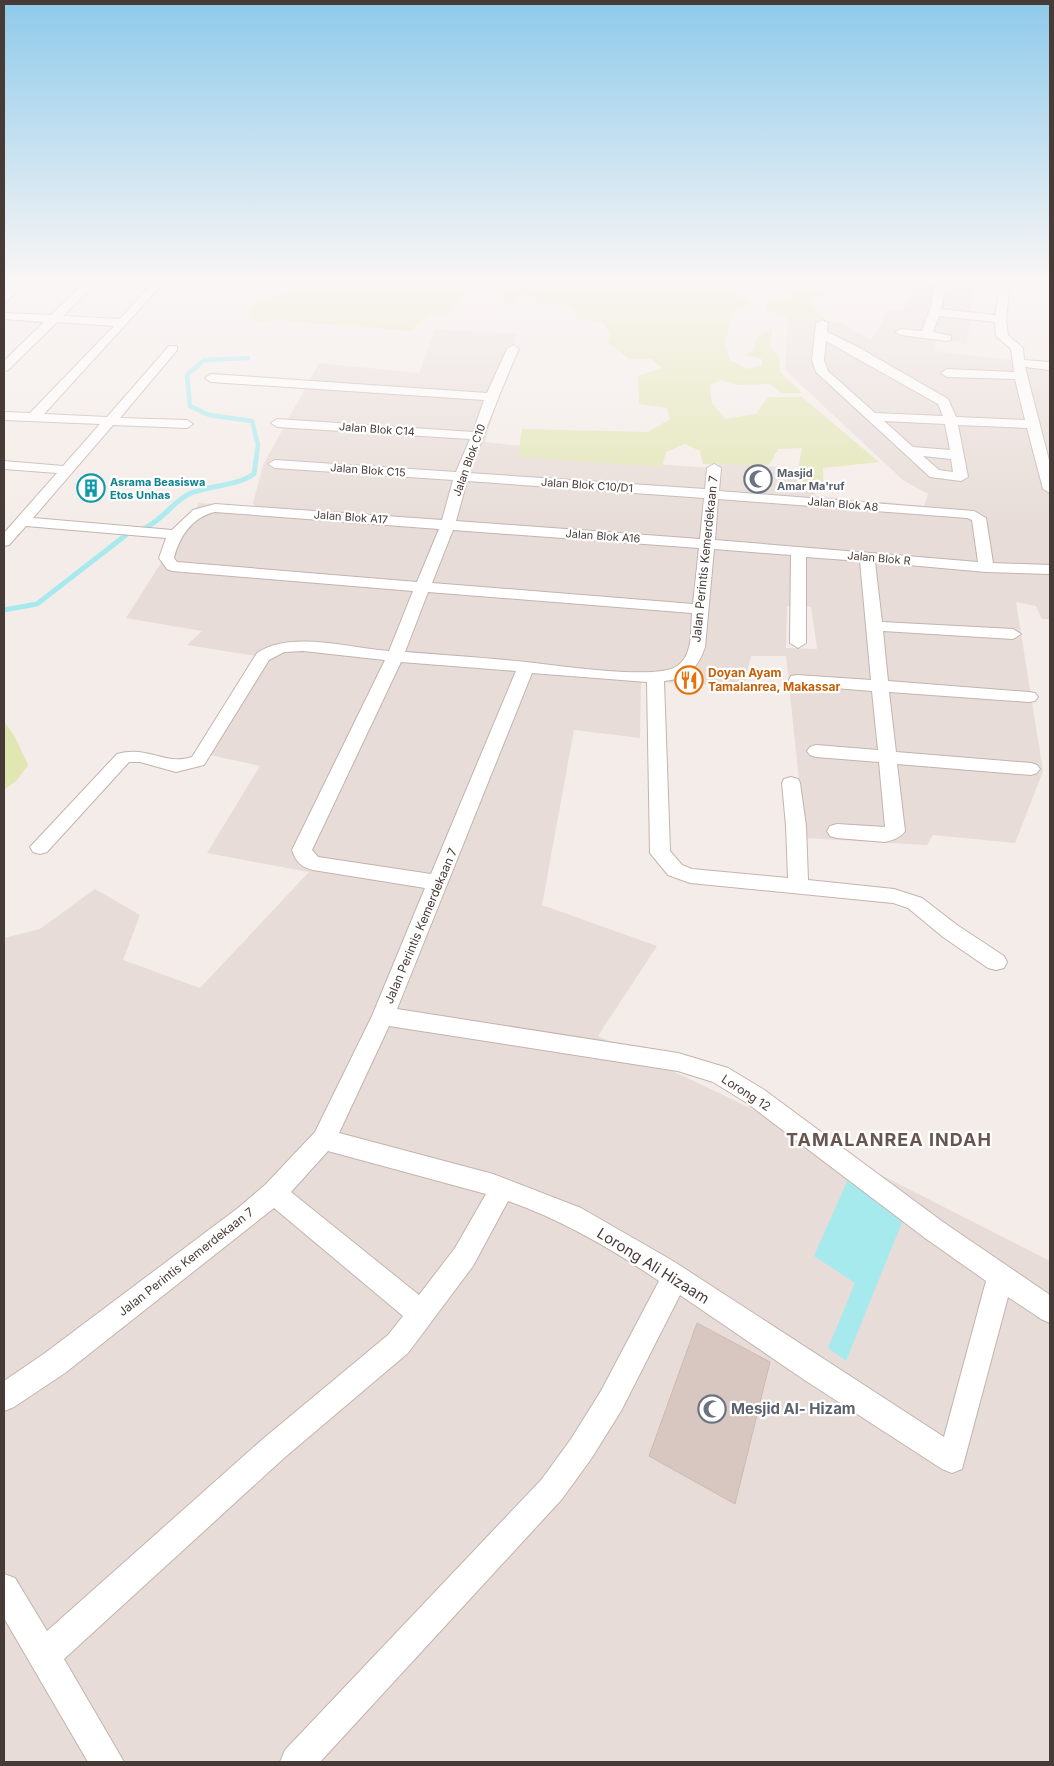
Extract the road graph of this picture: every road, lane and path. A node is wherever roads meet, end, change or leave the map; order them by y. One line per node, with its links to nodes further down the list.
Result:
1 (85, 363): 16 (street)
2 (160, 363): 17 (street)
3 (506, 363): 11 (street, Jalan Blok C10)
4 (825, 363): 12 (street)
5 (878, 363): 18 (street)
6 (1018, 363): 8 (street)
7 (1050, 366): 8 (street)
8 (1019, 369): 9 (street); 21 (street)
9 (947, 373)
10 (211, 378): 11 (street)
11 (491, 396): 22 (street, Jalan Blok C10)
12 (851, 397): 14 (street); 15 (street)
13 (4, 416): 16 (street)
14 (871, 417): 15 (street); 23 (street)
15 (890, 417): 18 (street)
16 (33, 418): 17 (street)
17 (110, 421): 20 (street); 28 (street)
18 (951, 421): 21 (street); 24 (street)
19 (277, 423): 22 (street, Jalan Blok C14)
20 (187, 424)
21 (1033, 424): 30 (street)
22 (478, 436): 29 (street, Jalan Blok C10)
23 (910, 451): 24 (street); 24 (street)
24 (957, 455)
25 (275, 464): 29 (street, Jalan Blok C15)
26 (4, 465): 28 (street)
27 (714, 468): 31 (street, Jalan Perintis Kemerdekaan 7)
28 (66, 470): 33 (street)
29 (462, 476): 31 (street, Jalan Blok C10/D1); 34 (street, Jalan Blok C10)
30 (1049, 480)
31 (713, 494): 38 (street, Jalan Perintis Kemerdekaan 7); 41 (street, Jalan Blok A8)
32 (4, 519): 33 (street)
33 (22, 521): 36 (street); 37 (street)
34 (448, 524): 35 (street, Jalan Blok A17); 36 (street, Jalan Blok A17); 43 (street, Jalan Blok C10)
35 (498, 529): 38 (street, Jalan Blok A16)
36 (177, 535): 43 (street)
37 (4, 542)
38 (708, 544): 39 (street, Jalan Blok R); 44 (street, Jalan Perintis Kemerdekaan 7)
39 (799, 551): 40 (street, Jalan Blok R); 47 (street)
40 (867, 557): 41 (street, Jalan Blok R); 45 (street)
41 (986, 567): 42 (street, Jalan Blok R)
42 (1050, 569)
43 (422, 587): 44 (street); 48 (street, Jalan Blok C10)
44 (701, 609): 50 (street, Jalan Perintis Kemerdekaan 7)
45 (873, 626): 46 (street); 52 (street)
46 (1014, 634)
47 (798, 643)
48 (395, 656): 49 (street); 59 (street); 60 (street, Jalan Blok C10)
49 (526, 667): 50 (street, Jalan Perintis Kemerdekaan 7); 60 (street, Jalan Perintis Kemerdekaan 7)
50 (655, 678): 61 (street)
51 (797, 680): 52 (street)
52 (880, 687): 53 (street); 55 (street)
53 (1029, 697)
54 (816, 751): 55 (street)
55 (886, 758): 56 (street); 58 (street)
56 (1031, 770)
57 (791, 783): 61 (street)
58 (836, 831)
59 (40, 847)
60 (439, 882): 63 (street, Jalan Perintis Kemerdekaan 7)
61 (798, 885): 62 (street)
62 (996, 962)
63 (383, 1016): 64 (street, Jalan Perintis Kemerdekaan 7); 68 (street, Lorong 12)
64 (323, 1138): 65 (street, Lorong Ali Hizaam); 66 (street, Jalan Perintis Kemerdekaan 7)
65 (502, 1189): 67 (street, Lorong Ali Hizaam); 70 (street)
66 (274, 1193): 70 (street); 71 (street, Jalan Perintis Kemerdekaan 7)
67 (675, 1277): 68 (street, Lorong Ali Hizaam); 75 (street)
68 (1000, 1278): 69 (street, Lorong 12)
69 (1050, 1310)
70 (420, 1313): 73 (street)
71 (4, 1397)
72 (4, 1589): 73 (street)
73 (44, 1655): 74 (street)
74 (107, 1762)
75 (298, 1762)

